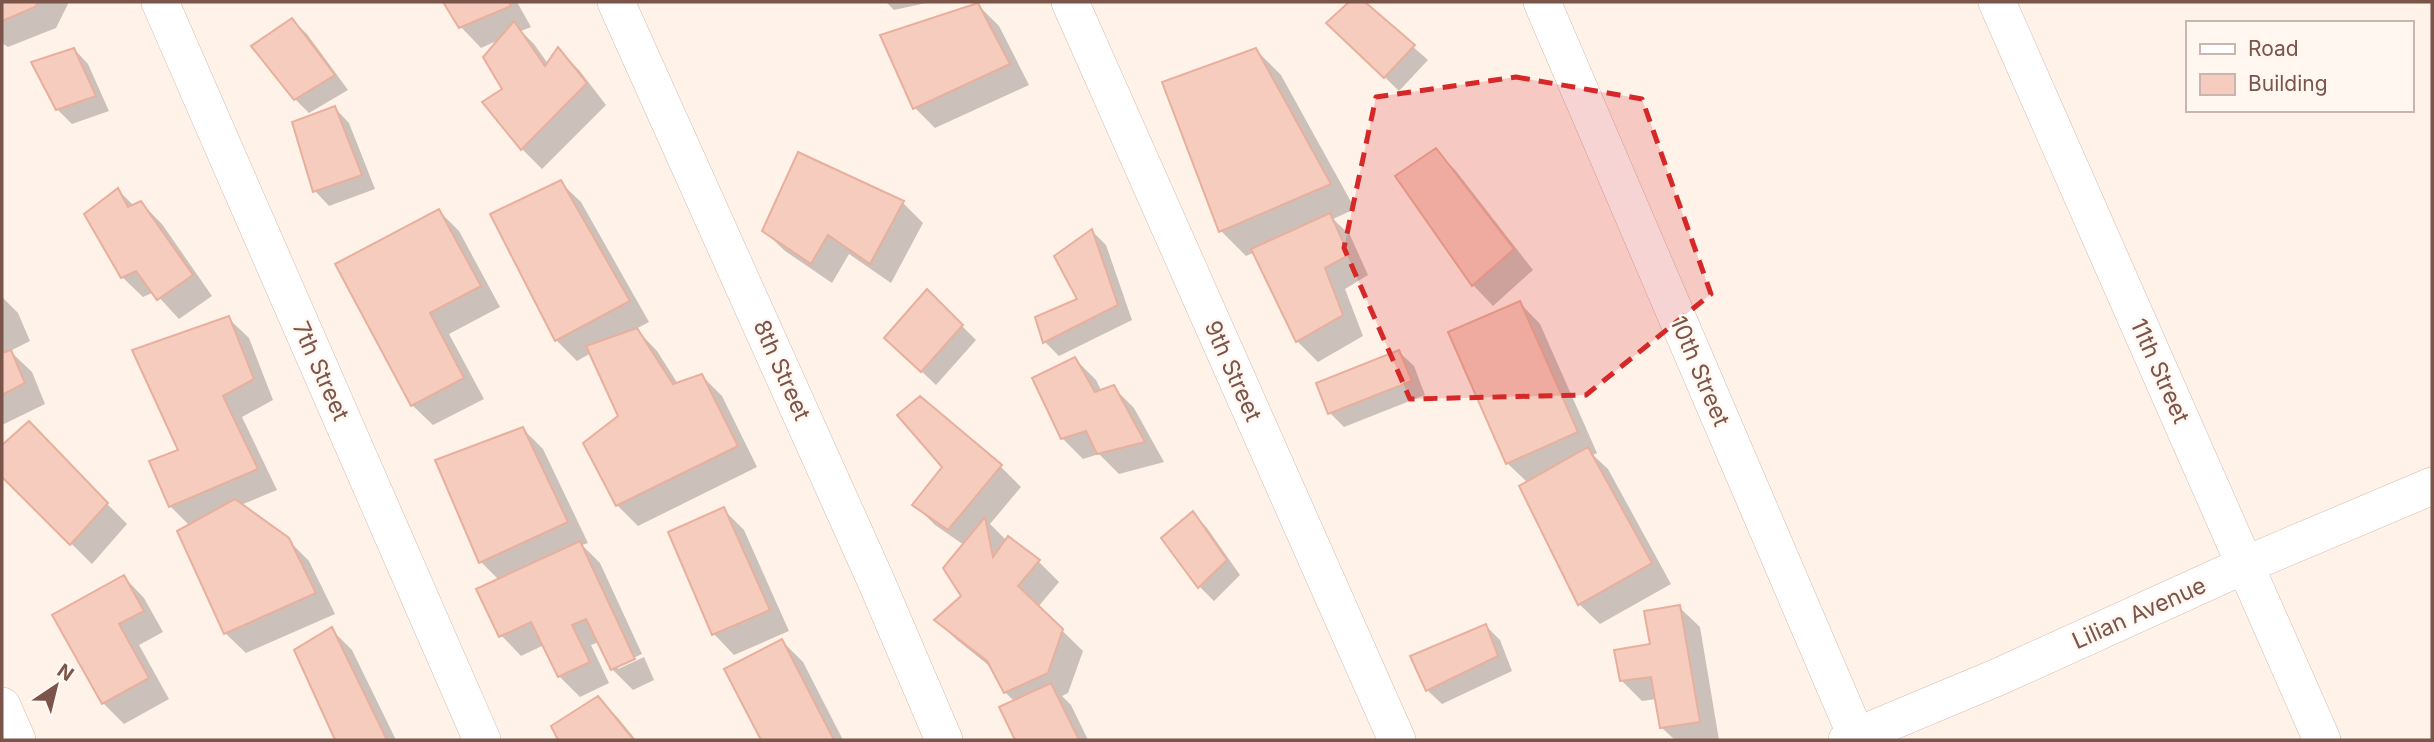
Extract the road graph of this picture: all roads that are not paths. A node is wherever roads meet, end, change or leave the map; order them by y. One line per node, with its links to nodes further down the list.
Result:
1 (160, 2): 11 (street, 7th Street)
2 (617, 2): 12 (street, 8th Street)
3 (1070, 2): 13 (street, 9th Street)
4 (1542, 2): 9 (street, 10th Street)
5 (1997, 2): 7 (street, 11th Street)
6 (2432, 486): 7 (street, Lilian Avenue)
7 (2245, 565): 9 (street, Lilian Avenue); 14 (street, 11th Street)
8 (2, 706): 10 (street)
9 (1853, 739)
10 (17, 740)
11 (482, 740)
12 (944, 740)
13 (1397, 740)
14 (2322, 740)

